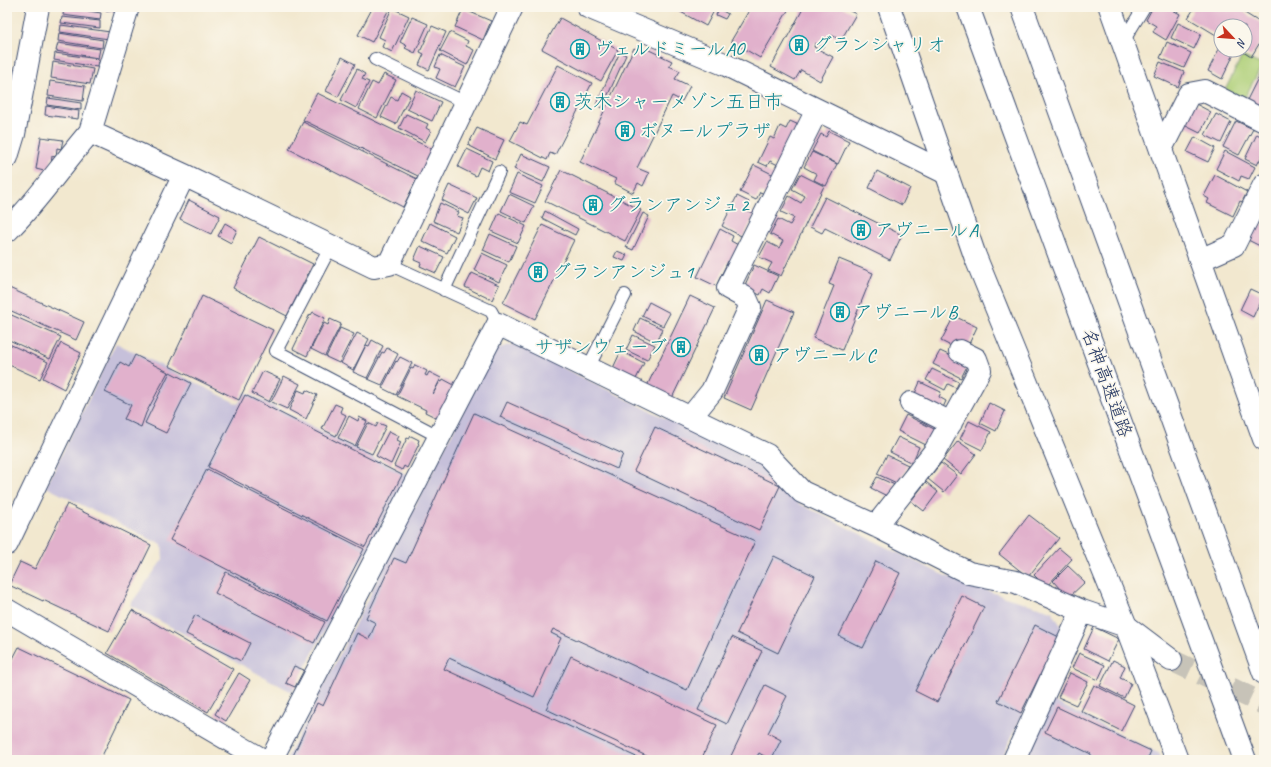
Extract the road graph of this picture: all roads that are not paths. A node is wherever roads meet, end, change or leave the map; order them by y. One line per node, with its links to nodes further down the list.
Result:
1 (38, 7): 17 (main road)
2 (128, 7): 15 (main road)
3 (512, 7): 12 (main road)
4 (588, 7): 13 (main road)
5 (889, 7): 19 (main road)
6 (968, 7): 47 (main road, 名神高速道路)
7 (1022, 7): 42 (main road)
8 (1110, 7): 10 (main road)
9 (1144, 7): 10 (lane)
10 (1122, 43): 16 (main road)
11 (375, 58): 12 (lane)
12 (466, 103): 25 (main road)
13 (818, 110): 19 (main road); 32 (main road)
14 (1264, 121): 16 (main road)
15 (90, 132): 20 (main road); 22 (main road)
16 (1161, 149): 24 (main road)
17 (7, 157)
18 (499, 172): 26 (lane)
19 (946, 173): 40 (main road)
20 (184, 175): 23 (main road); 37 (main road)
21 (1264, 185): 24 (main road)
22 (7, 231)
23 (331, 246): 25 (main road); 34 (lane)
24 (1200, 260): 35 (main road)
25 (389, 264): 26 (lane)
26 (444, 290): 28 (lane)
27 (625, 295): 30 (lane)
28 (498, 324): 30 (main road); 34 (main road)
29 (960, 350): 33 (main road)
30 (588, 368): 32 (main road)
31 (911, 403): 33 (main road)
32 (690, 418): 36 (main road)
33 (951, 423): 36 (main road)
34 (440, 437): 44 (main road)
35 (1264, 439)
36 (876, 526): 39 (main road)
37 (7, 544)
38 (7, 610): 43 (main road)
39 (1082, 611): 40 (main road); 45 (main road)
40 (1126, 626): 41 (main road); 46 (main road)
41 (1171, 660)
42 (1264, 673)
43 (262, 760)
44 (271, 760)
45 (1014, 760)
46 (1177, 760)
47 (1245, 760)

